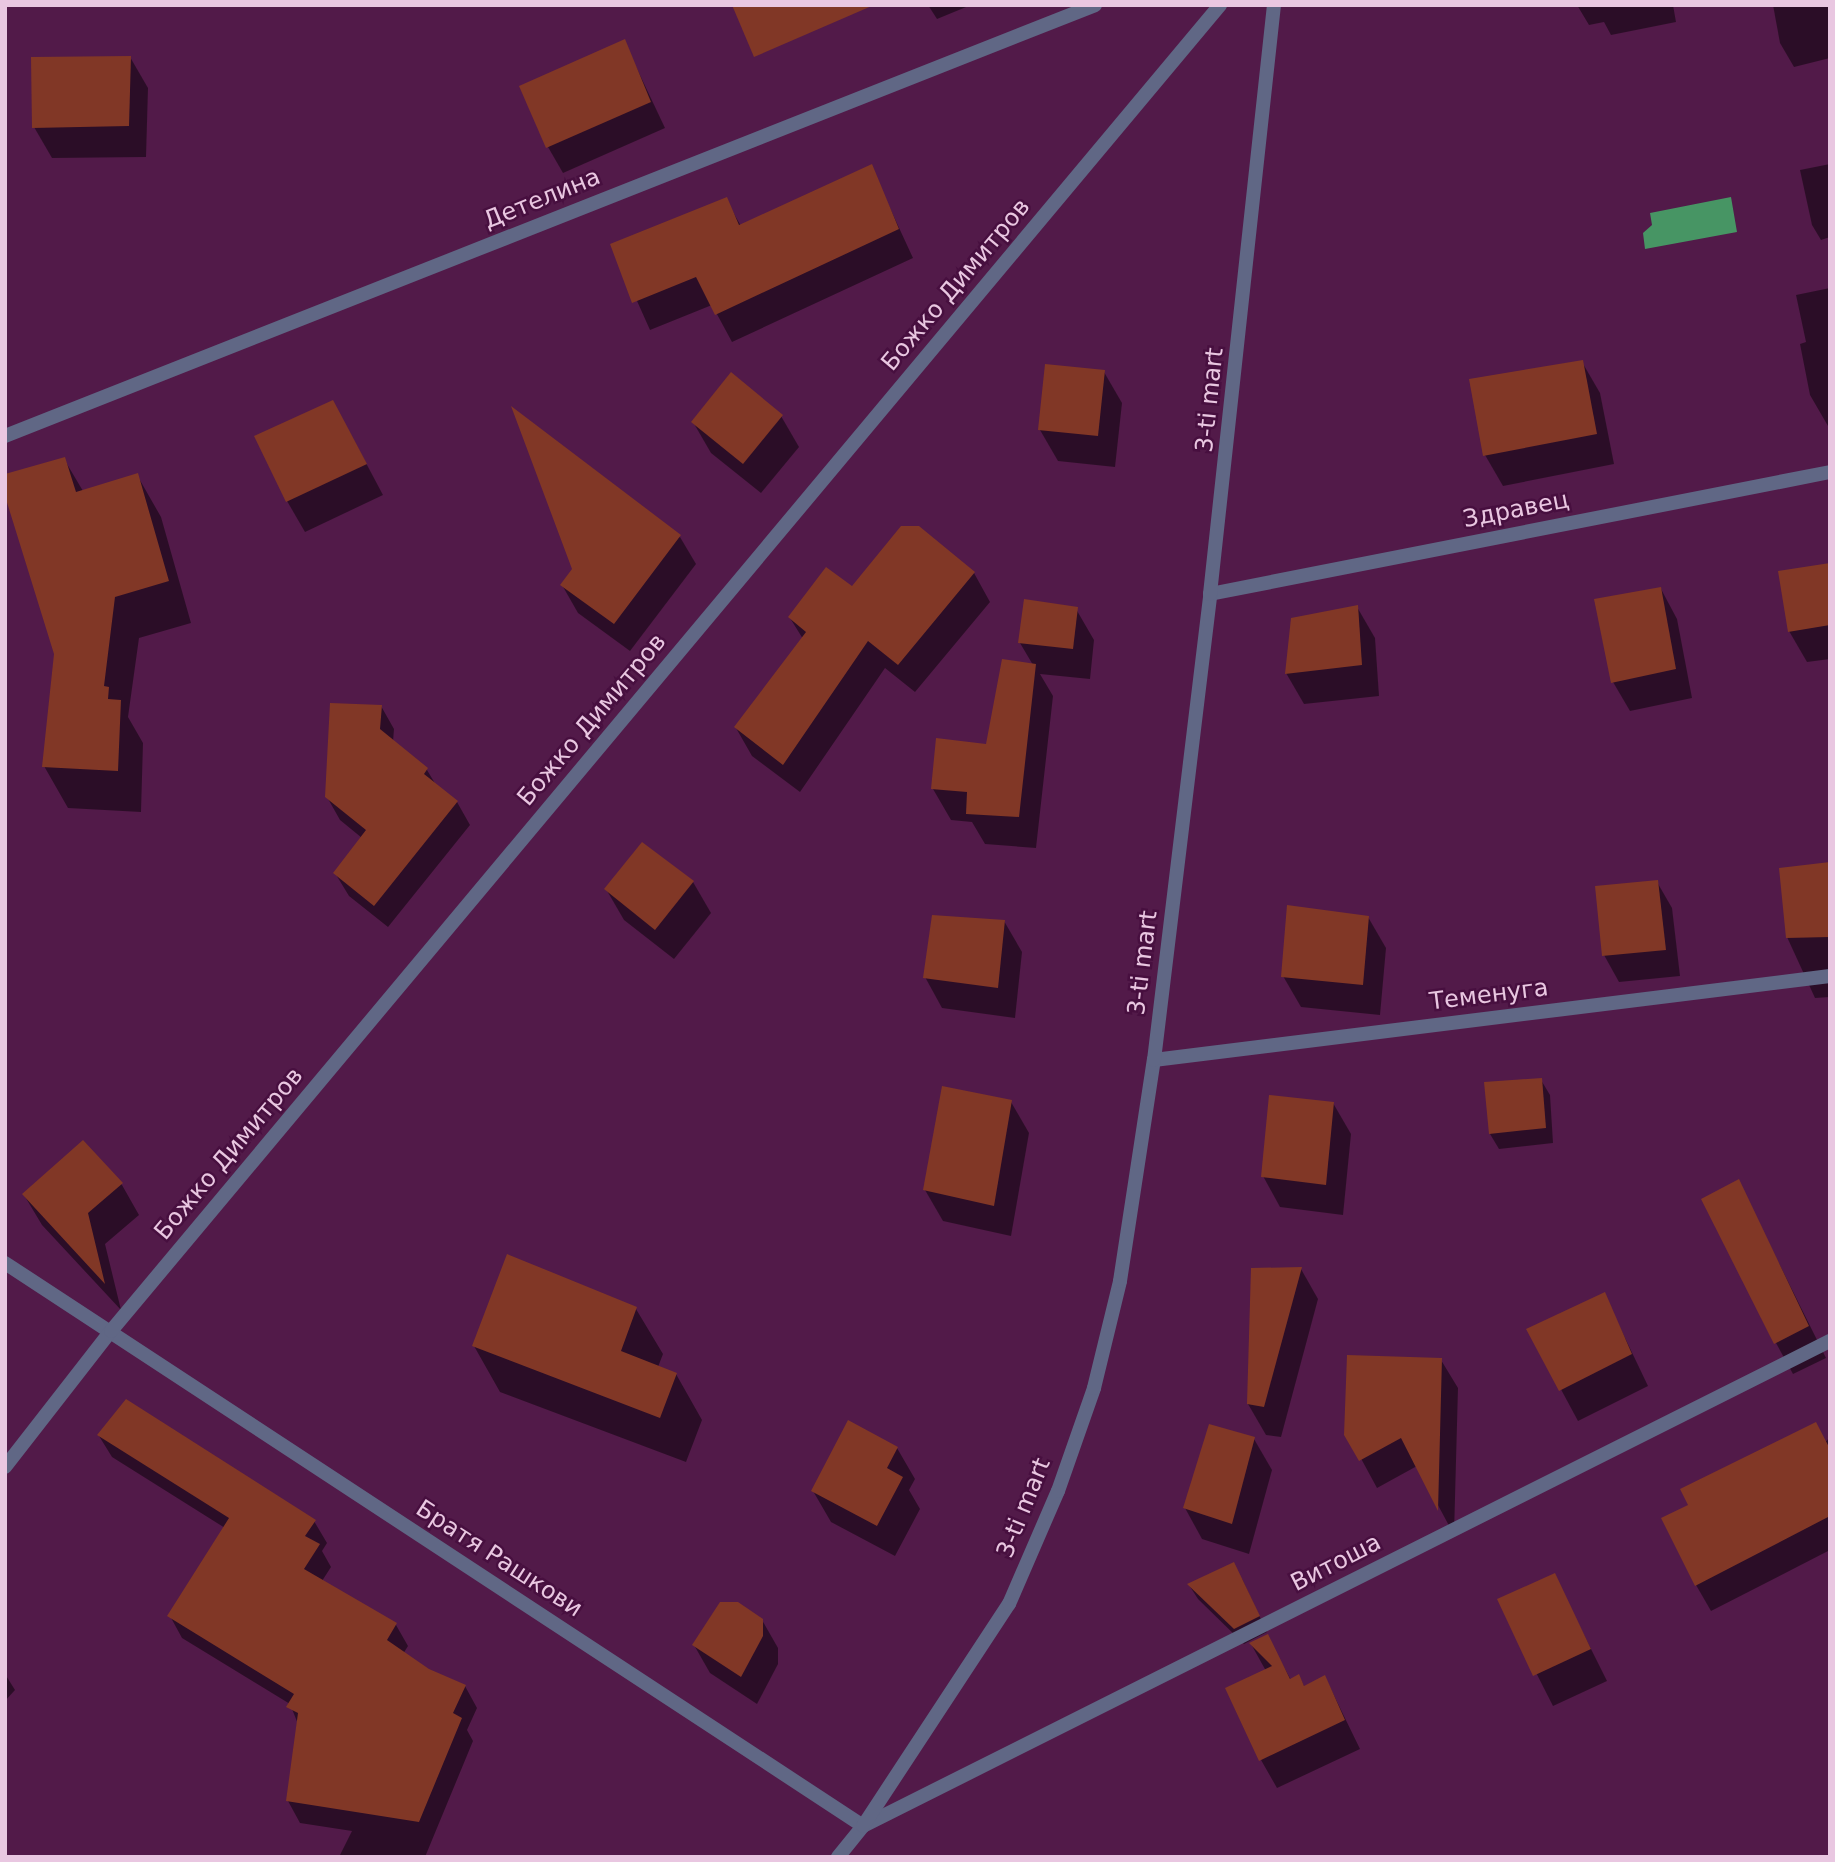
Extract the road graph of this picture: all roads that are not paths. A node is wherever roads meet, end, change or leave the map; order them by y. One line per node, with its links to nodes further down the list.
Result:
1 (1095, 5): 4 (street, Детелина)
2 (1220, 5): 10 (street, Божко Димитров)
3 (1274, 5): 6 (street, 3-ti mart)
4 (5, 436)
5 (1830, 472): 6 (street, Здравец)
6 (1210, 594): 8 (street, 3-ti mart)
7 (1830, 976): 8 (street, Теменуга)
8 (1154, 1060): 13 (street, 3-ti mart)
9 (5, 1263): 10 (street, Братя Рашкови)
10 (111, 1331): 12 (street, Божко Димитров); 13 (street, Братя Рашкови)
11 (1830, 1341): 13 (street, Витоша)
12 (5, 1468)
13 (863, 1826): 14 (street, 3-ti mart)
14 (838, 1857)

